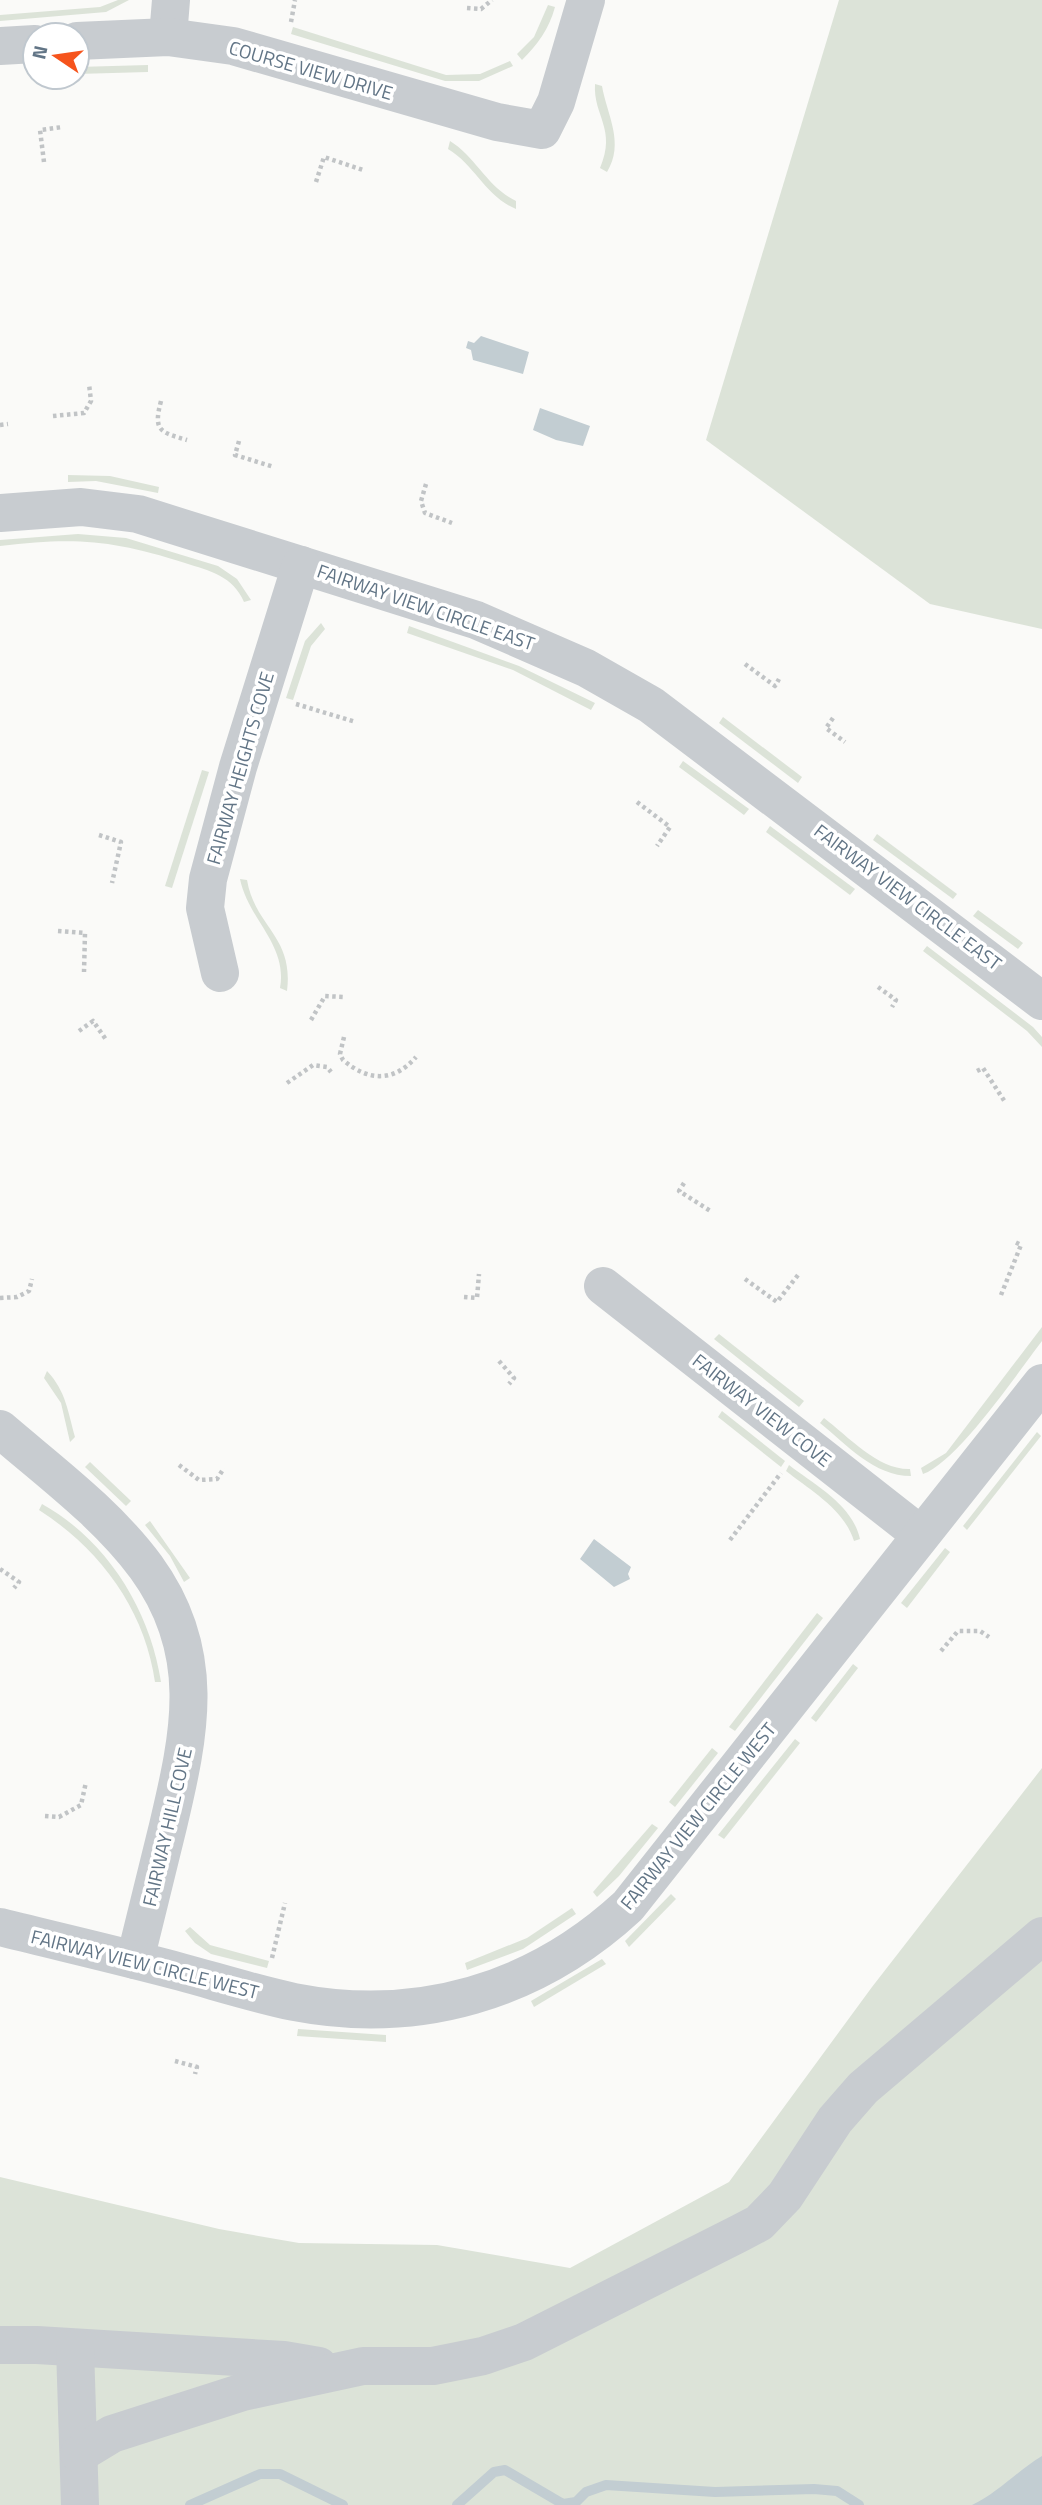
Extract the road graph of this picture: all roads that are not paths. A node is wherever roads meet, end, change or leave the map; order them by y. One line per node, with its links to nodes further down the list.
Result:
1 (171, 0): 3 (street)
2 (586, 0): 3 (street, COURSE VIEW DRIVE)
3 (168, 37): 4 (street, COURSE VIEW DRIVE)
4 (91, 40)
5 (21, 45): 6 (street)
6 (0, 46)
7 (0, 513): 8 (street, FAIRWAY VIEW CIRCLE EAST)
8 (301, 565): 9 (street, FAIRWAY HEIGHTS COVE); 10 (street, FAIRWAY VIEW CIRCLE EAST)
9 (220, 973)
10 (1042, 1001)
11 (603, 1286): 14 (street, FAIRWAY VIEW COVE)
12 (1042, 1383): 14 (street)
13 (0, 1429): 17 (street, FAIRWAY HILL COVE)
14 (921, 1535): 17 (street, FAIRWAY VIEW CIRCLE WEST)
15 (0, 1927): 17 (street, FAIRWAY VIEW CIRCLE WEST)
16 (1042, 1936): 20 (street)
17 (135, 1960)
18 (0, 2345): 19 (street)
19 (75, 2348): 20 (street); 21 (street)
20 (341, 2370): 21 (street)
21 (79, 2480)

